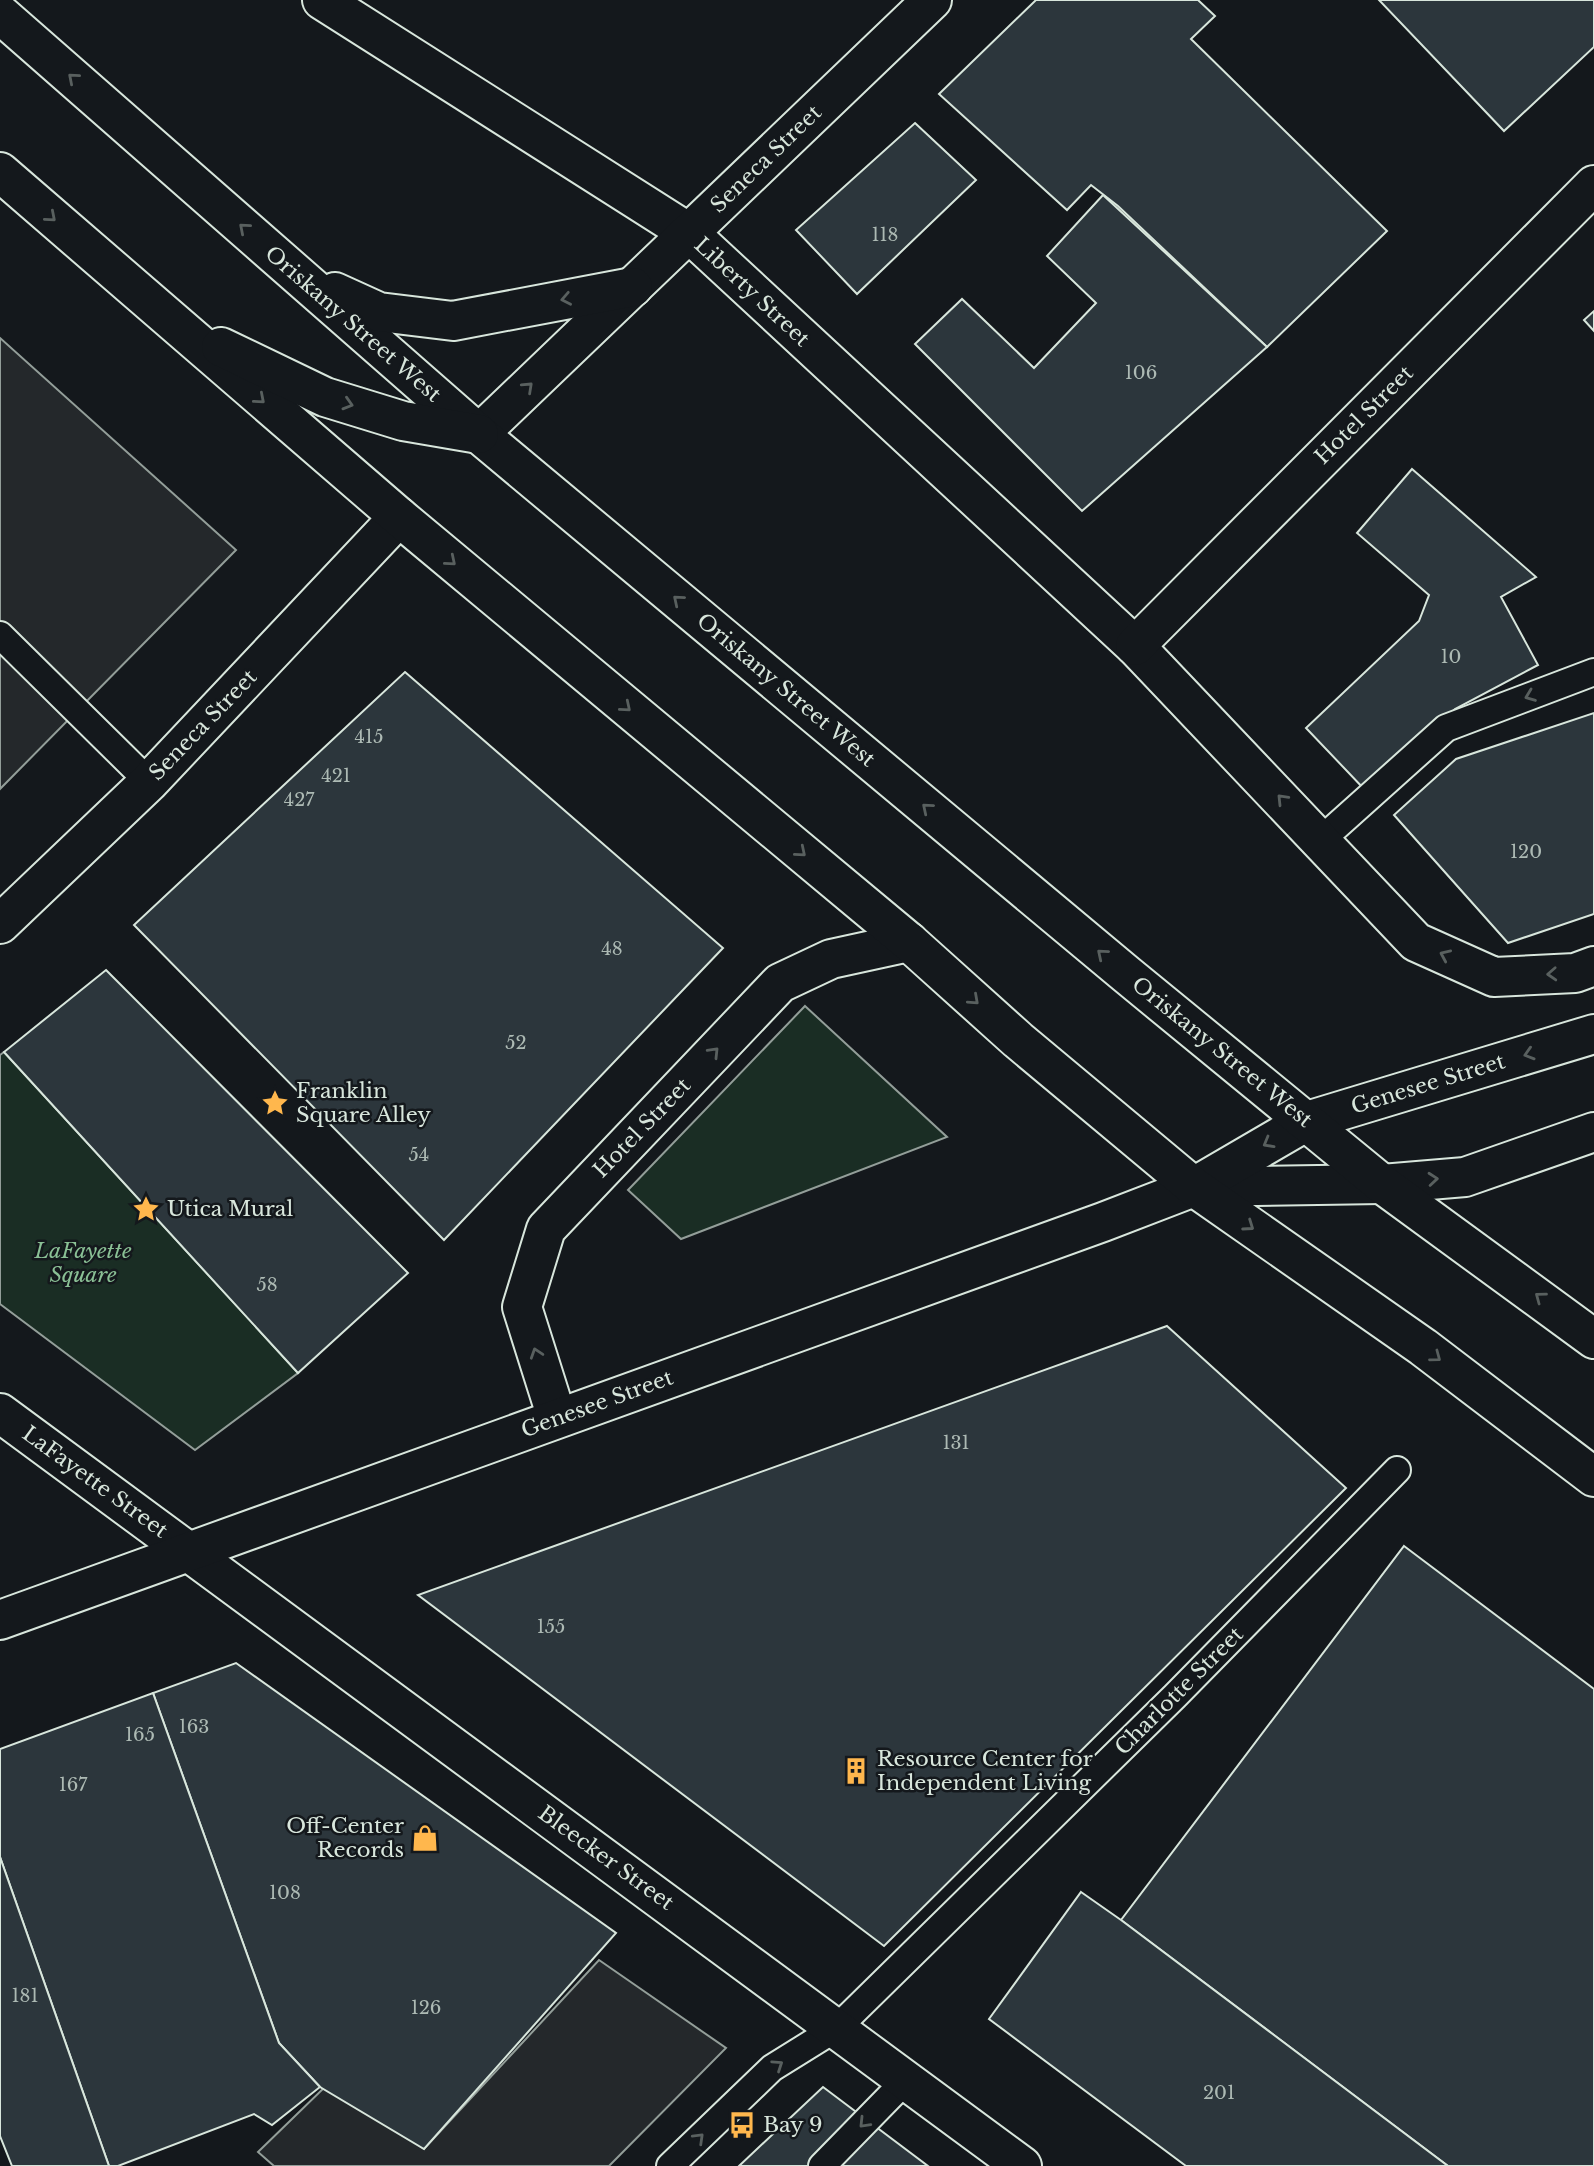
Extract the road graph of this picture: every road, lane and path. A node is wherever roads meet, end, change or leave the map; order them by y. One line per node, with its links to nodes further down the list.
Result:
1 (323, 0): 6 (main road, Liberty Street)
2 (932, 0): 6 (main road, Seneca Street)
3 (0, 14): 7 (main road, Oriskany Street West, one-way to 3)
4 (0, 172): 9 (main road, one-way to 9)
5 (1594, 185): 13 (main road, Hotel Street)
6 (689, 233): 8 (main road, Seneca Street); 13 (main road, Liberty Street)
7 (299, 276): 8 (main road, one-way to 7); 10 (main road, Oriskany Street West)
8 (633, 287): 10 (main road, Seneca Street, one-way to 8)
9 (174, 325): 10 (main road, one-way to 10); 11 (main road, one-way to 11)
10 (479, 434): 21 (main road, Oriskany Street West, one-way to 10)
11 (399, 517): 15 (main road, Seneca Street); 18 (main road, one-way to 18)
12 (0, 635): 15 (lane)
13 (1135, 646): 16 (main road, Liberty Street, one-way to 13)
14 (1594, 672): 16 (lane, one-way to 16)
15 (149, 782): 17 (main road, Seneca Street)
16 (1321, 840): 19 (main road, Liberty Street, one-way to 16)
17 (0, 924)
18 (909, 942): 24 (main road, one-way to 24); 27 (main road, Hotel Street, one-way to 18)
19 (1594, 966)
20 (1594, 1034): 21 (main road, Genesee Street, one-way to 21)
21 (1307, 1121): 23 (main road, Oriskany Street West); 24 (main road, Genesee Street, one-way to 24)
22 (1594, 1132): 23 (main road, Genesee Street, one-way to 22)
23 (1382, 1184): 24 (main road, Genesee Street); 25 (main road, Oriskany Street West, one-way to 23)
24 (1194, 1187): 27 (main road, Genesee Street); 29 (main road, one-way to 29)
25 (1594, 1339)
26 (0, 1413): 30 (main road, LaFayette Street)
27 (557, 1418): 30 (main road, Genesee Street)
28 (1397, 1471): 32 (lane, Charlotte Street)
29 (1594, 1477)
30 (189, 1551): 31 (main road, Genesee Street); 32 (main road, Bleecker Street)
31 (0, 1619)
32 (838, 2027): 33 (main road, Bleecker Street); 34 (lane, Charlotte Street, one-way to 32)
33 (906, 2080): 35 (lane, one-way to 35); 36 (main road, Bleecker Street)
34 (670, 2166)
35 (822, 2166)
36 (1023, 2166)

